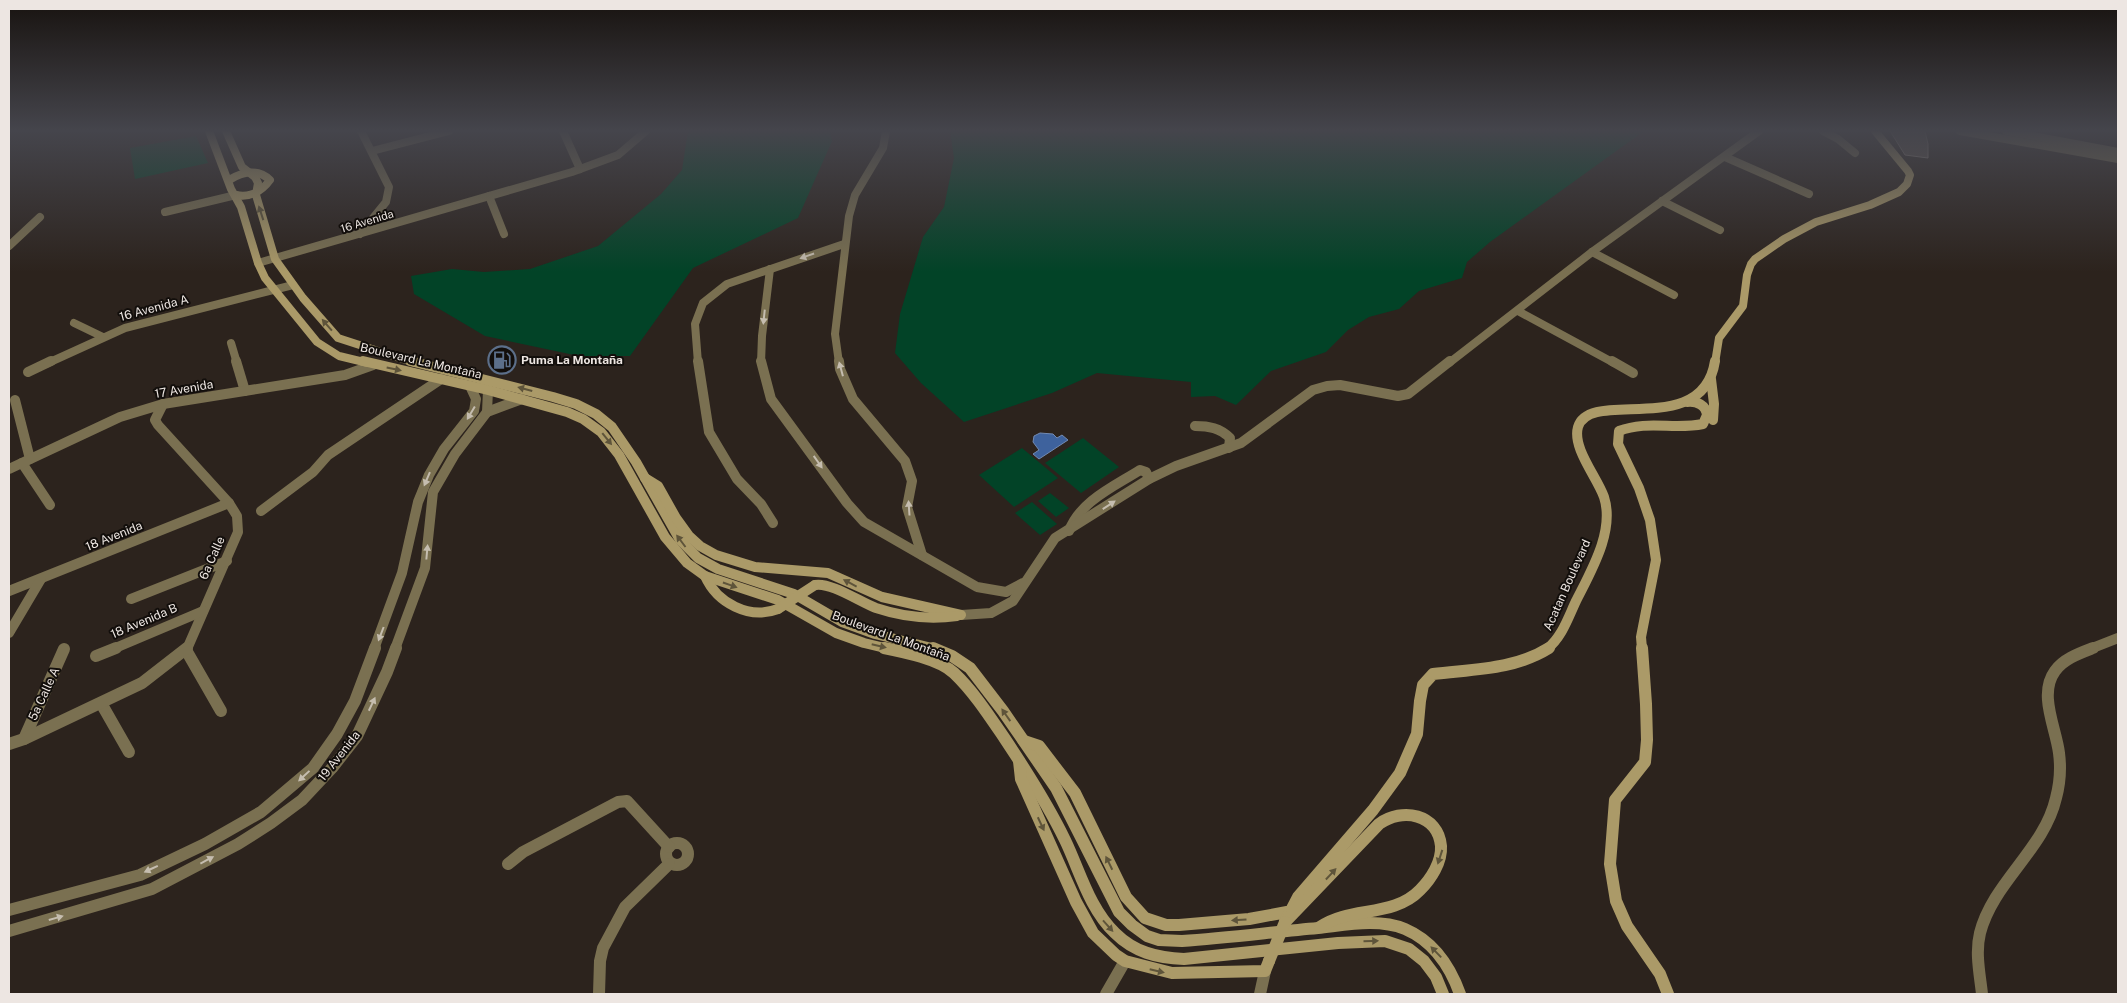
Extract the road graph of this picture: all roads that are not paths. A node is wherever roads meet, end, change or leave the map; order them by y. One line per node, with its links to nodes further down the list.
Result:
1 (234, 178): 9 (main road)
2 (255, 178): 10 (main road, Boulevard La Montaña)
3 (385, 178): 18 (street)
4 (550, 178): 13 (street, 16 Avenida)
5 (865, 178): 20 (street)
6 (1696, 178): 14 (street)
7 (1772, 178): 11 (street)
8 (1909, 178): 39 (main road)
9 (229, 180): 12 (main road, Boulevard La Montaña)
10 (257, 192): 12 (main road); 23 (main road, Boulevard La Montaña, one-way to 10)
11 (1809, 194)
12 (236, 195): 15 (street); 24 (main road, Boulevard La Montaña)
13 (489, 196): 18 (street, 16 Avenida); 19 (street)
14 (1662, 202): 17 (street); 22 (street)
15 (165, 212)
16 (40, 217): 21 (street)
17 (1720, 230)
18 (360, 234): 23 (street, 16 Avenida)
19 (504, 234)
20 (844, 244): 25 (street, one-way to 25); 60 (street, one-way to 20)
21 (9, 246)
22 (1592, 252): 28 (street); 29 (street)
23 (275, 258): 24 (street, 16 Avenida); 26 (main road, Boulevard La Montaña)
24 (258, 263): 27 (main road, Boulevard La Montaña)
25 (770, 268): 59 (street); 60 (street, one-way to 60)
26 (293, 285): 27 (street, 16 Avenida A); 33 (main road, Boulevard La Montaña, one-way to 26)
27 (273, 290): 31 (street, 16 Avenida A); 35 (main road, Boulevard La Montaña)
28 (1674, 296)
29 (1518, 311): 38 (street); 52 (street)
30 (74, 322): 31 (street)
31 (103, 337): 36 (street, 16 Avenida A)
32 (231, 343): 43 (street)
33 (367, 350): 34 (main road, Boulevard La Montaña); 35 (main road)
34 (420, 364): 42 (street); 55 (main road, Boulevard La Montaña, one-way to 34)
35 (373, 365): 37 (main road, Boulevard La Montaña, one-way to 37); 43 (street, 17 Avenida)
36 (28, 372)
37 (414, 373): 40 (main road, Boulevard La Montaña); 44 (street)
38 (1633, 373)
39 (1711, 378): 47 (main road); 50 (main road)
40 (441, 379): 41 (main road, Boulevard La Montaña); 44 (street)
41 (470, 386): 42 (main road, Boulevard La Montaña); 84 (street, 19 Avenida, one-way to 84)
42 (488, 390): 45 (main road, Boulevard La Montaña); 49 (street)
43 (245, 391): 48 (street, 17 Avenida)
44 (419, 394): 58 (street)
45 (522, 399): 49 (street); 62 (main road, Boulevard La Montaña, one-way to 62)
46 (15, 400): 53 (street)
47 (1690, 401): 50 (main road); 85 (main road, Acatan Boulevard)
48 (163, 404): 53 (street, 17 Avenida); 56 (street, 6a Calle)
49 (487, 412): 87 (street, 19 Avenida, one-way to 49)
50 (1703, 424): 95 (main road)
51 (1195, 426): 52 (street)
52 (1229, 448): 64 (street)
53 (26, 461): 54 (street, 17 Avenida); 57 (street)
54 (9, 469)
55 (644, 478): 68 (main road, one-way to 55); 77 (main road, Boulevard La Montaña, one-way to 55)
56 (229, 503): 61 (street, 6a Calle); 63 (street, 18 Avenida)
57 (50, 505)
58 (261, 511)
59 (773, 523)
60 (922, 555): 64 (street)
61 (227, 561): 66 (street); 67 (street, 6a Calle)
62 (705, 576): 68 (main road, bridge); 80 (main road, Boulevard La Montaña, one-way to 80)
63 (41, 579): 65 (street, 18 Avenida); 69 (street)
64 (1024, 582): 68 (street)
65 (9, 591)
66 (131, 600)
67 (203, 611): 72 (street, 6a Calle); 73 (street, 18 Avenida B)
68 (961, 615)
69 (9, 633)
70 (2118, 638): 96 (street)
71 (64, 649): 76 (street, 5a Calle A)
72 (186, 650): 74 (street); 75 (street)
73 (96, 656)
74 (101, 703): 76 (street); 79 (street)
75 (220, 711)
76 (24, 739): 78 (street)
77 (1024, 740): 85 (main road, one-way to 77); 86 (main road, Boulevard La Montaña)
78 (9, 744)
79 (129, 752)
80 (1019, 760): 88 (main road, one-way to 88); 93 (main road, Boulevard La Montaña, one-way to 93)
81 (669, 847): 82 (street); 83 (street); 83 (street)
82 (508, 864)
83 (669, 864): 90 (street)
84 (9, 910)
85 (1286, 917): 86 (main road, one-way to 86); 89 (main road, bridge)
86 (1319, 928): 94 (main road, Boulevard La Montaña, one-way to 86)
87 (9, 931)
88 (1125, 961): 89 (main road, one-way to 89); 91 (street)
89 (1267, 966): 92 (street)
90 (599, 994)
91 (1106, 994)
92 (1260, 994)
93 (1443, 994)
94 (1460, 994)
95 (1668, 994)
96 (1982, 994)

